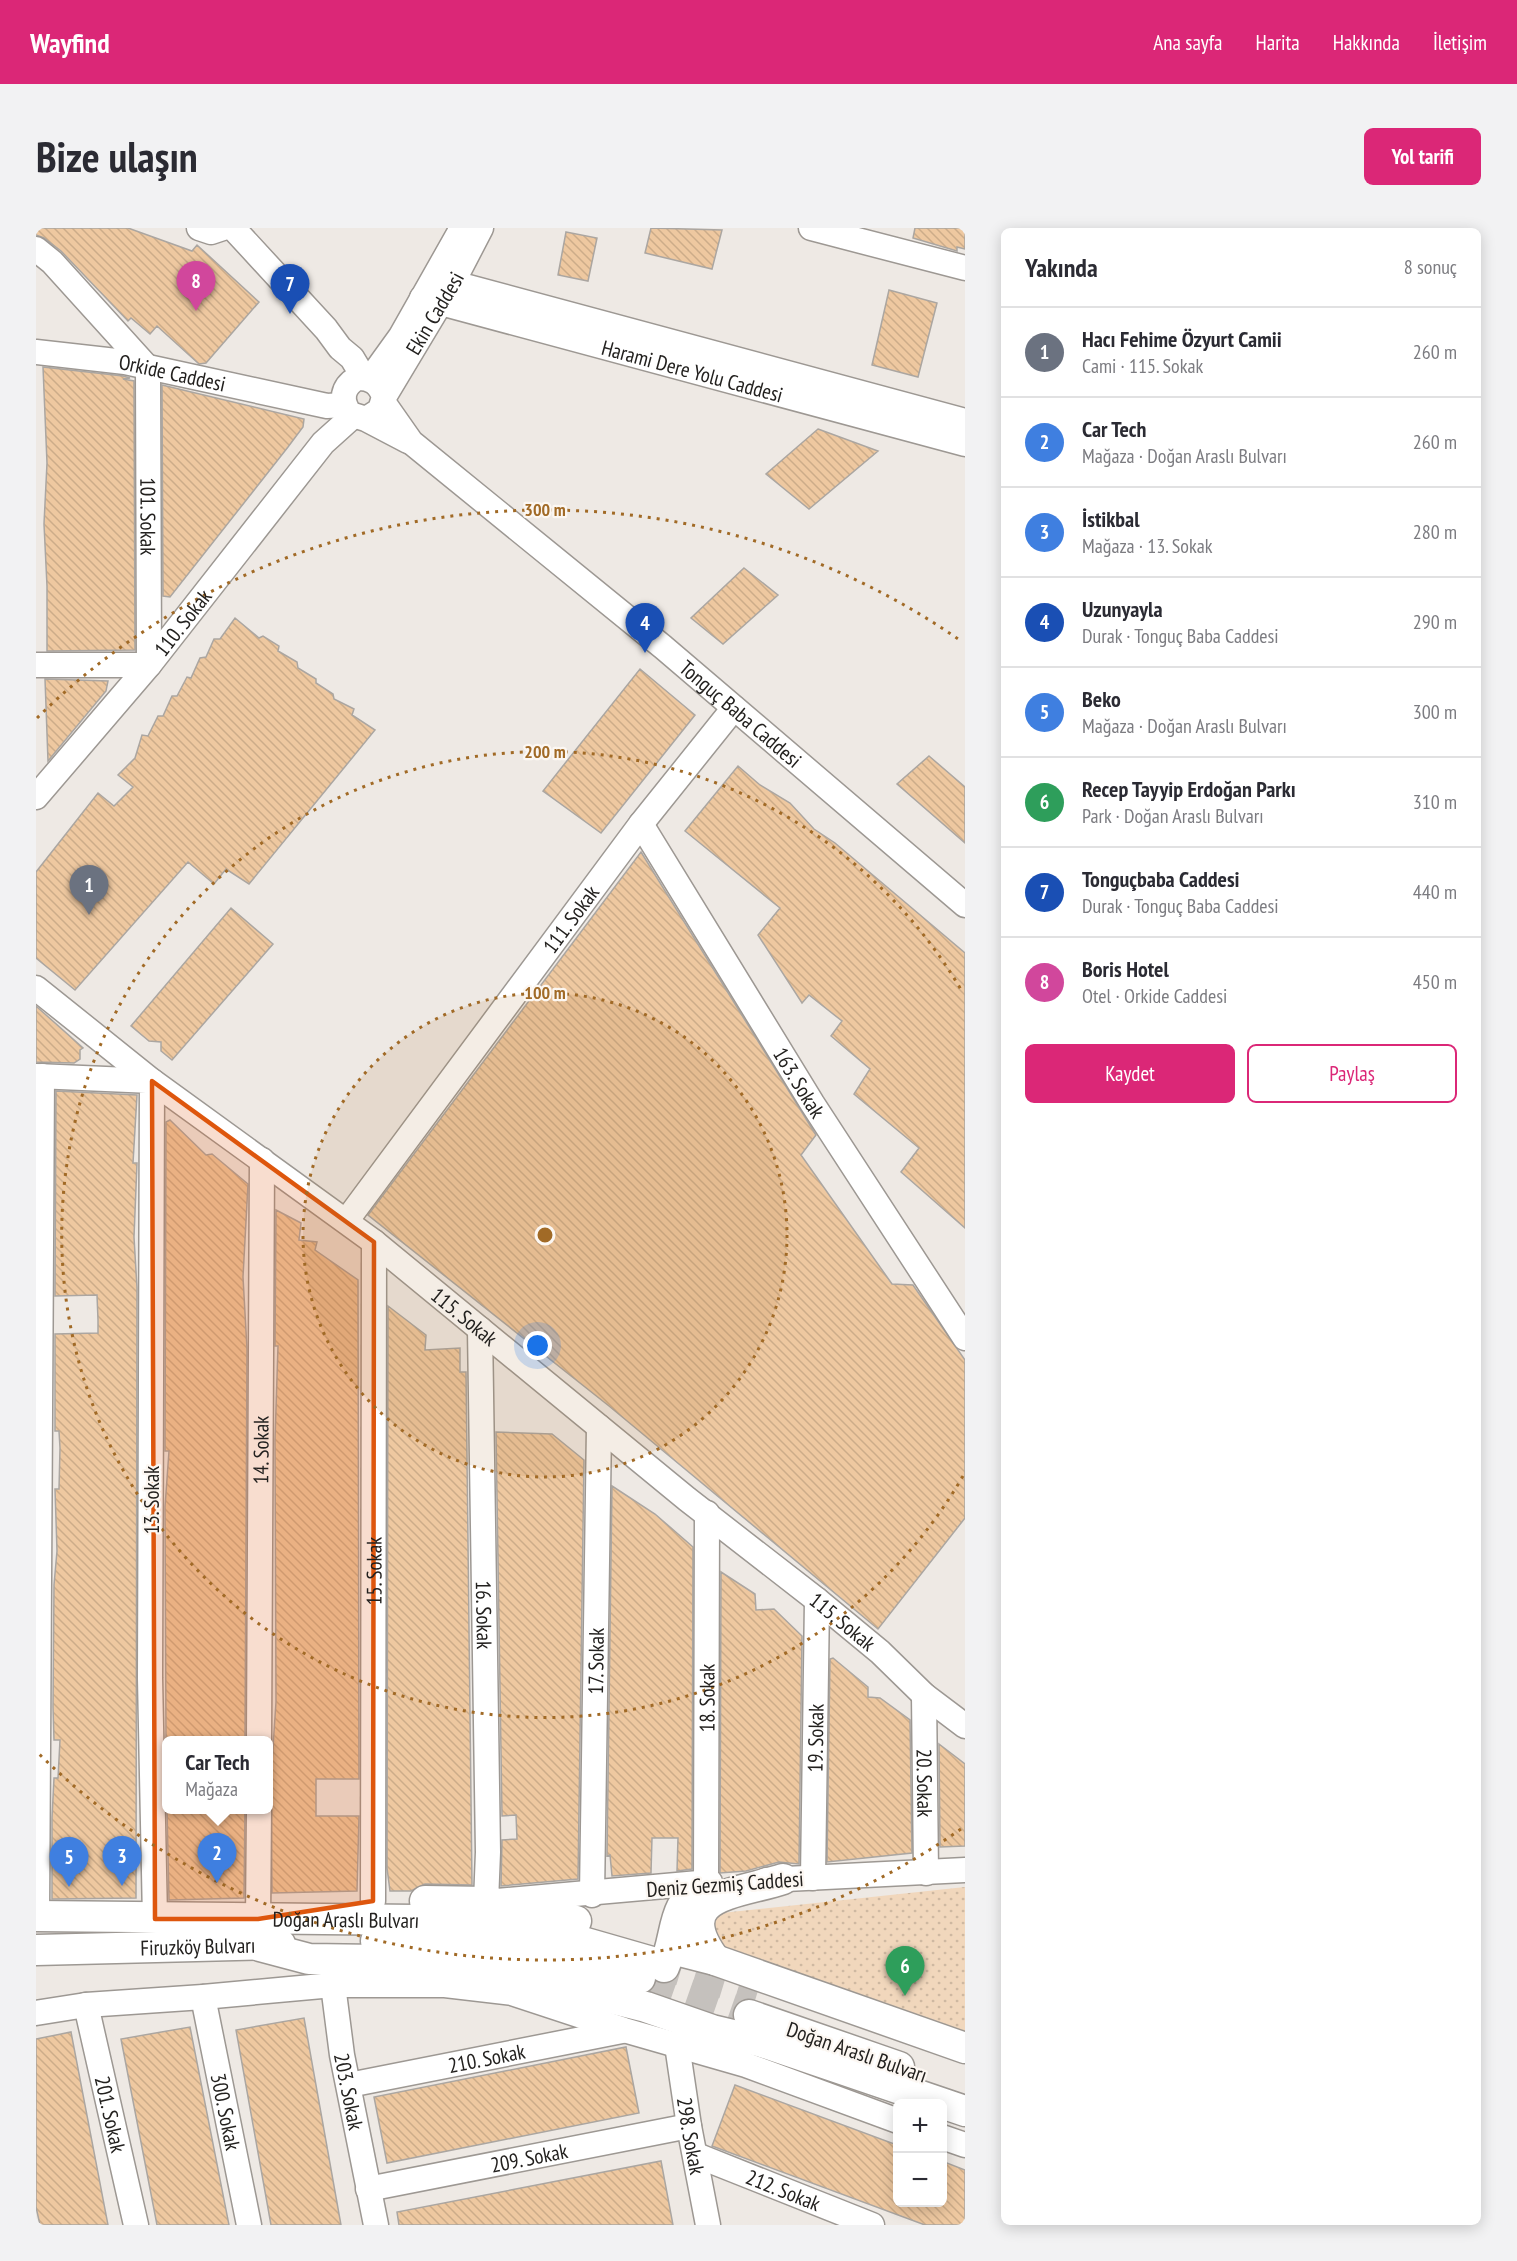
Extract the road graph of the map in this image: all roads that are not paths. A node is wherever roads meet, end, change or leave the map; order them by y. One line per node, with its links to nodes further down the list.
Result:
1 (199, 228): 2 (street)
2 (223, 228)
3 (233, 228): 13 (street)
4 (462, 228): 9 (street, Ekin Caddesi)
5 (482, 228): 9 (street, Ekin Caddesi)
6 (811, 228): 8 (street)
7 (36, 249): 12 (street)
8 (965, 268)
9 (444, 280): 10 (street, Ekin Caddesi); 14 (street, Harami Dere Yolu Caddesi)
10 (431, 301): 13 (street, Ekin Caddesi); 16 (street, Harami Dere Yolu Caddesi)
11 (36, 352): 12 (street, Orkide Caddesi)
12 (148, 368): 13 (street, Orkide Caddesi); 18 (street, 101. Sokak)
13 (360, 398): 15 (street, Ekin Caddesi); 19 (street, Tonguç Baba Caddesi)
14 (965, 421)
15 (323, 442): 18 (street, 110. Sokak)
16 (965, 444)
17 (36, 665): 18 (street)
18 (149, 665): 20 (street, 110. Sokak)
19 (734, 708): 21 (street, 111. Sokak); 22 (street, Tonguç Baba Caddesi)
20 (36, 797)
21 (640, 824): 27 (street, 111. Sokak); 30 (street, 163. Sokak)
22 (965, 905)
23 (36, 988): 25 (street, 115. Sokak)
24 (39, 1076): 25 (street); 46 (street)
25 (152, 1081): 26 (street, 115. Sokak); 47 (street, 13. Sokak)
26 (262, 1160): 27 (street, 115. Sokak); 36 (street, 14. Sokak)
27 (347, 1220): 28 (street, 115. Sokak)
28 (374, 1242): 29 (street, 115. Sokak); 44 (street, 15. Sokak)
29 (480, 1329): 31 (street, 115. Sokak); 45 (street, 16. Sokak)
30 (965, 1338)
31 (599, 1427): 32 (street, 115. Sokak); 43 (street, 17. Sokak)
32 (707, 1513): 33 (street, 115. Sokak); 42 (street, 18. Sokak)
33 (818, 1600): 34 (street, 115. Sokak); 40 (street, 19. Sokak)
34 (924, 1695): 35 (street, 115. Sokak); 39 (street, 20. Sokak)
35 (965, 1726)
36 (259, 1736)
37 (258, 1814): 48 (street)
38 (965, 1870): 39 (street, Deniz Gezmiş Caddesi)
39 (926, 1873): 40 (street, Deniz Gezmiş Caddesi)
40 (813, 1878): 41 (street, Deniz Gezmiş Caddesi)
41 (783, 1879): 42 (street, Deniz Gezmiş Caddesi); 51 (main road)
42 (706, 1882): 43 (street, Deniz Gezmiş Caddesi); 50 (main road)
43 (592, 1895): 45 (street, Deniz Gezmiş Caddesi)
44 (373, 1901): 45 (main road); 48 (main road)
45 (486, 1902): 50 (main road)
46 (37, 1916): 47 (main road, Doğan Araslı Bulvarı)
47 (154, 1919): 48 (main road, Doğan Araslı Bulvarı)
48 (259, 1933): 49 (main road, Firuzköy Bulvarı); 50 (main road, Doğan Araslı Bulvarı); 52 (main road)
49 (36, 1950)
50 (660, 1960): 51 (main road); 55 (main road)
51 (726, 1965): 58 (main road); 60 (main road)
52 (340, 1972): 53 (street); 55 (main road); 57 (street); 62 (street, 203. Sokak)
53 (203, 1997): 54 (street); 72 (street, 300. Sokak)
54 (86, 2005): 56 (street); 71 (street, 201. Sokak)
55 (661, 2012): 58 (main road)
56 (36, 2013)
57 (624, 2030): 59 (street); 62 (street, 210. Sokak)
58 (718, 2032): 64 (main road)
59 (677, 2045): 65 (street); 66 (street, 298. Sokak)
60 (965, 2048)
61 (965, 2064): 63 (main road, Doğan Araslı Bulvarı)
62 (349, 2085): 70 (street, 203. Sokak)
63 (965, 2090)
64 (965, 2111)
65 (893, 2120)
66 (689, 2126): 69 (street, 298. Sokak); 70 (street, 209. Sokak)
67 (947, 2139): 68 (street)
68 (965, 2145)
69 (696, 2155): 74 (street, 298. Sokak); 75 (street, 212. Sokak)
70 (368, 2189): 73 (street, 203. Sokak)
71 (136, 2225)
72 (249, 2225)
73 (376, 2225)
74 (708, 2225)
75 (872, 2225)

